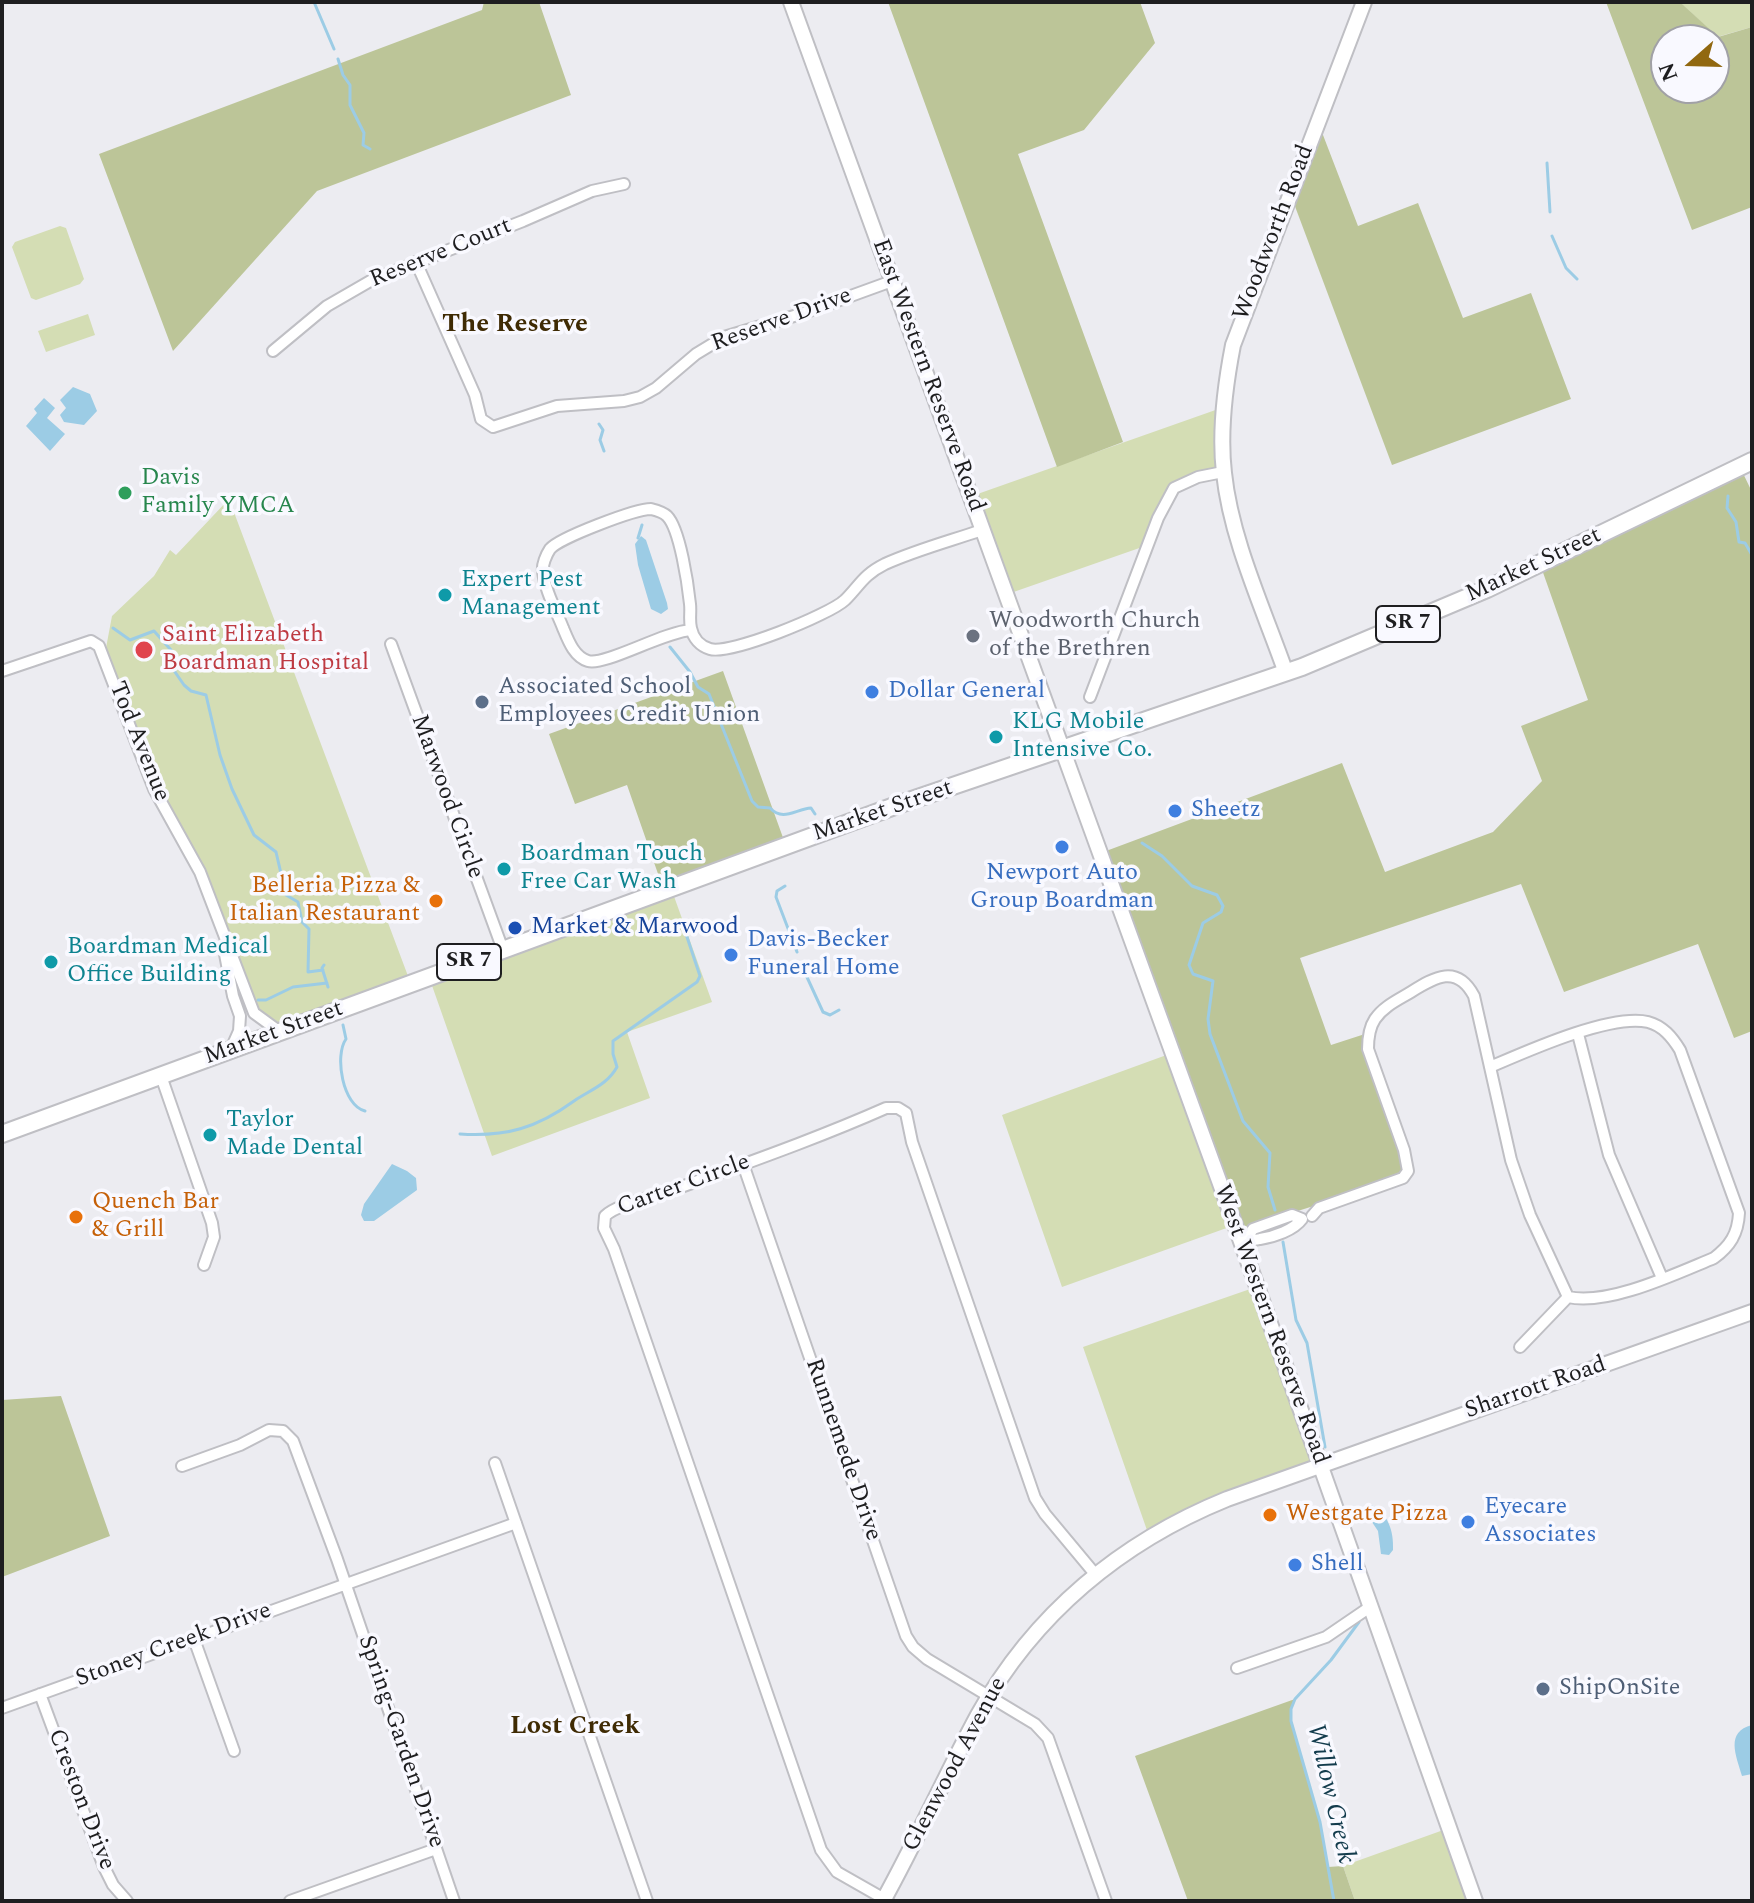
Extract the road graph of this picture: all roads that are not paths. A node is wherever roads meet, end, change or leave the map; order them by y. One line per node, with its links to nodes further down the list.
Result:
1 (791, 2): 5 (main road, East Western Reserve Road)
2 (1364, 2): 8 (main road, Woodworth Road)
3 (624, 184): 4 (street, Reserve Court)
4 (416, 262): 5 (street, Reserve Drive); 6 (street, Reserve Court)
5 (892, 281): 9 (main road, East Western Reserve Road)
6 (273, 351)
7 (1752, 461): 13 (main road, Market Street / SR 7)
8 (1223, 472): 13 (main road, Woodworth Road); 14 (street)
9 (982, 530): 10 (street); 15 (main road, East Western Reserve Road)
10 (691, 630): 10 (street)
11 (391, 644): 17 (street, Marwood Circle)
12 (2, 671): 16 (street, Tod Avenue)
13 (1286, 673): 15 (main road, Market Street / SR 7)
14 (1090, 697)
15 (1061, 751): 17 (main road, Market Street / SR 7); 32 (main road, West Western Reserve Road)
16 (222, 931): 18 (street, Tod Avenue); 20 (street, Tod Avenue)
17 (503, 950): 18 (main road, Market Street / SR 7)
18 (280, 1032): 20 (main road, Market Street / SR 7)
19 (1578, 1034): 21 (street); 27 (street); 27 (street)
20 (230, 1050): 22 (main road, Market Street / SR 7)
21 (1490, 1067): 25 (street); 28 (street)
22 (161, 1076): 23 (main road, Market Street / SR 7); 26 (street)
23 (2, 1134)
24 (743, 1164): 35 (street, Carter Circle); 41 (street, Runnemede Drive); 45 (street, Carter Circle)
25 (1312, 1216)
26 (204, 1265)
27 (1662, 1278): 28 (street)
28 (1568, 1297): 30 (street)
29 (1752, 1312): 32 (main road, Sharrott Road)
30 (1520, 1347)
31 (495, 1463): 34 (street)
32 (1319, 1465): 35 (main road, Glenwood Avenue); 37 (main road, West Western Reserve Road)
33 (182, 1466): 36 (street, Spring-Garden Drive)
34 (516, 1523): 36 (street, Stoney Creek Drive); 49 (street)
35 (1095, 1574): 41 (main road, Glenwood Avenue)
36 (345, 1583): 38 (street, Stoney Creek Drive); 44 (street, Spring-Garden Drive)
37 (1370, 1607): 39 (street); 51 (main road, West Western Reserve Road)
38 (194, 1639): 40 (street, Stoney Creek Drive); 43 (street)
39 (1237, 1668)
40 (40, 1694): 42 (street, Stoney Creek Drive); 46 (street, Creston Drive)
41 (989, 1697): 45 (main road, Glenwood Avenue); 50 (street, Runnemede Drive)
42 (2, 1708)
43 (234, 1751)
44 (436, 1849): 47 (street); 48 (street, Spring-Garden Drive)
45 (885, 1900)
46 (127, 1901)
47 (290, 1901)
48 (454, 1901)
49 (647, 1901)
50 (1106, 1901)
51 (1475, 1901)

